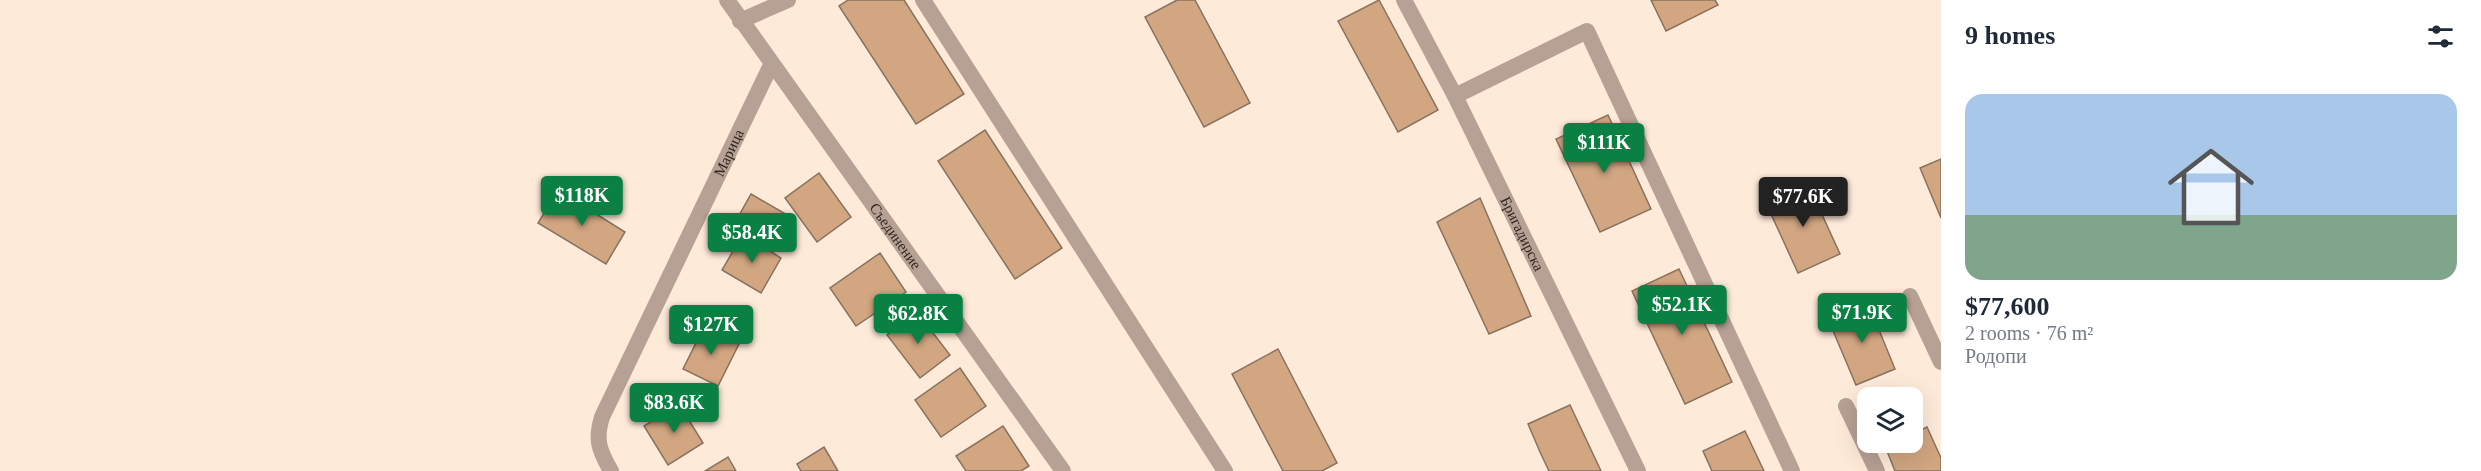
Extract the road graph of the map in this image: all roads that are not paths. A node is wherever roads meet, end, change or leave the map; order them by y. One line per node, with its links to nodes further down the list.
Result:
1 (727, 0): 5 (street, Съединение)
2 (788, 0): 5 (street)
3 (922, 0): 13 (street)
4 (1404, 0): 7 (street, Бригадирска)
5 (740, 21): 6 (street, Съединение)
6 (771, 65): 11 (street, Марица); 12 (street, Съединение)
7 (1455, 96): 14 (street, Бригадирска); 15 (street)
8 (1910, 296): 9 (street)
9 (1941, 362)
10 (1846, 406): 16 (street)
11 (610, 471)
12 (1063, 471)
13 (1225, 471)
14 (1638, 471)
15 (1792, 471)
16 (1877, 471)

